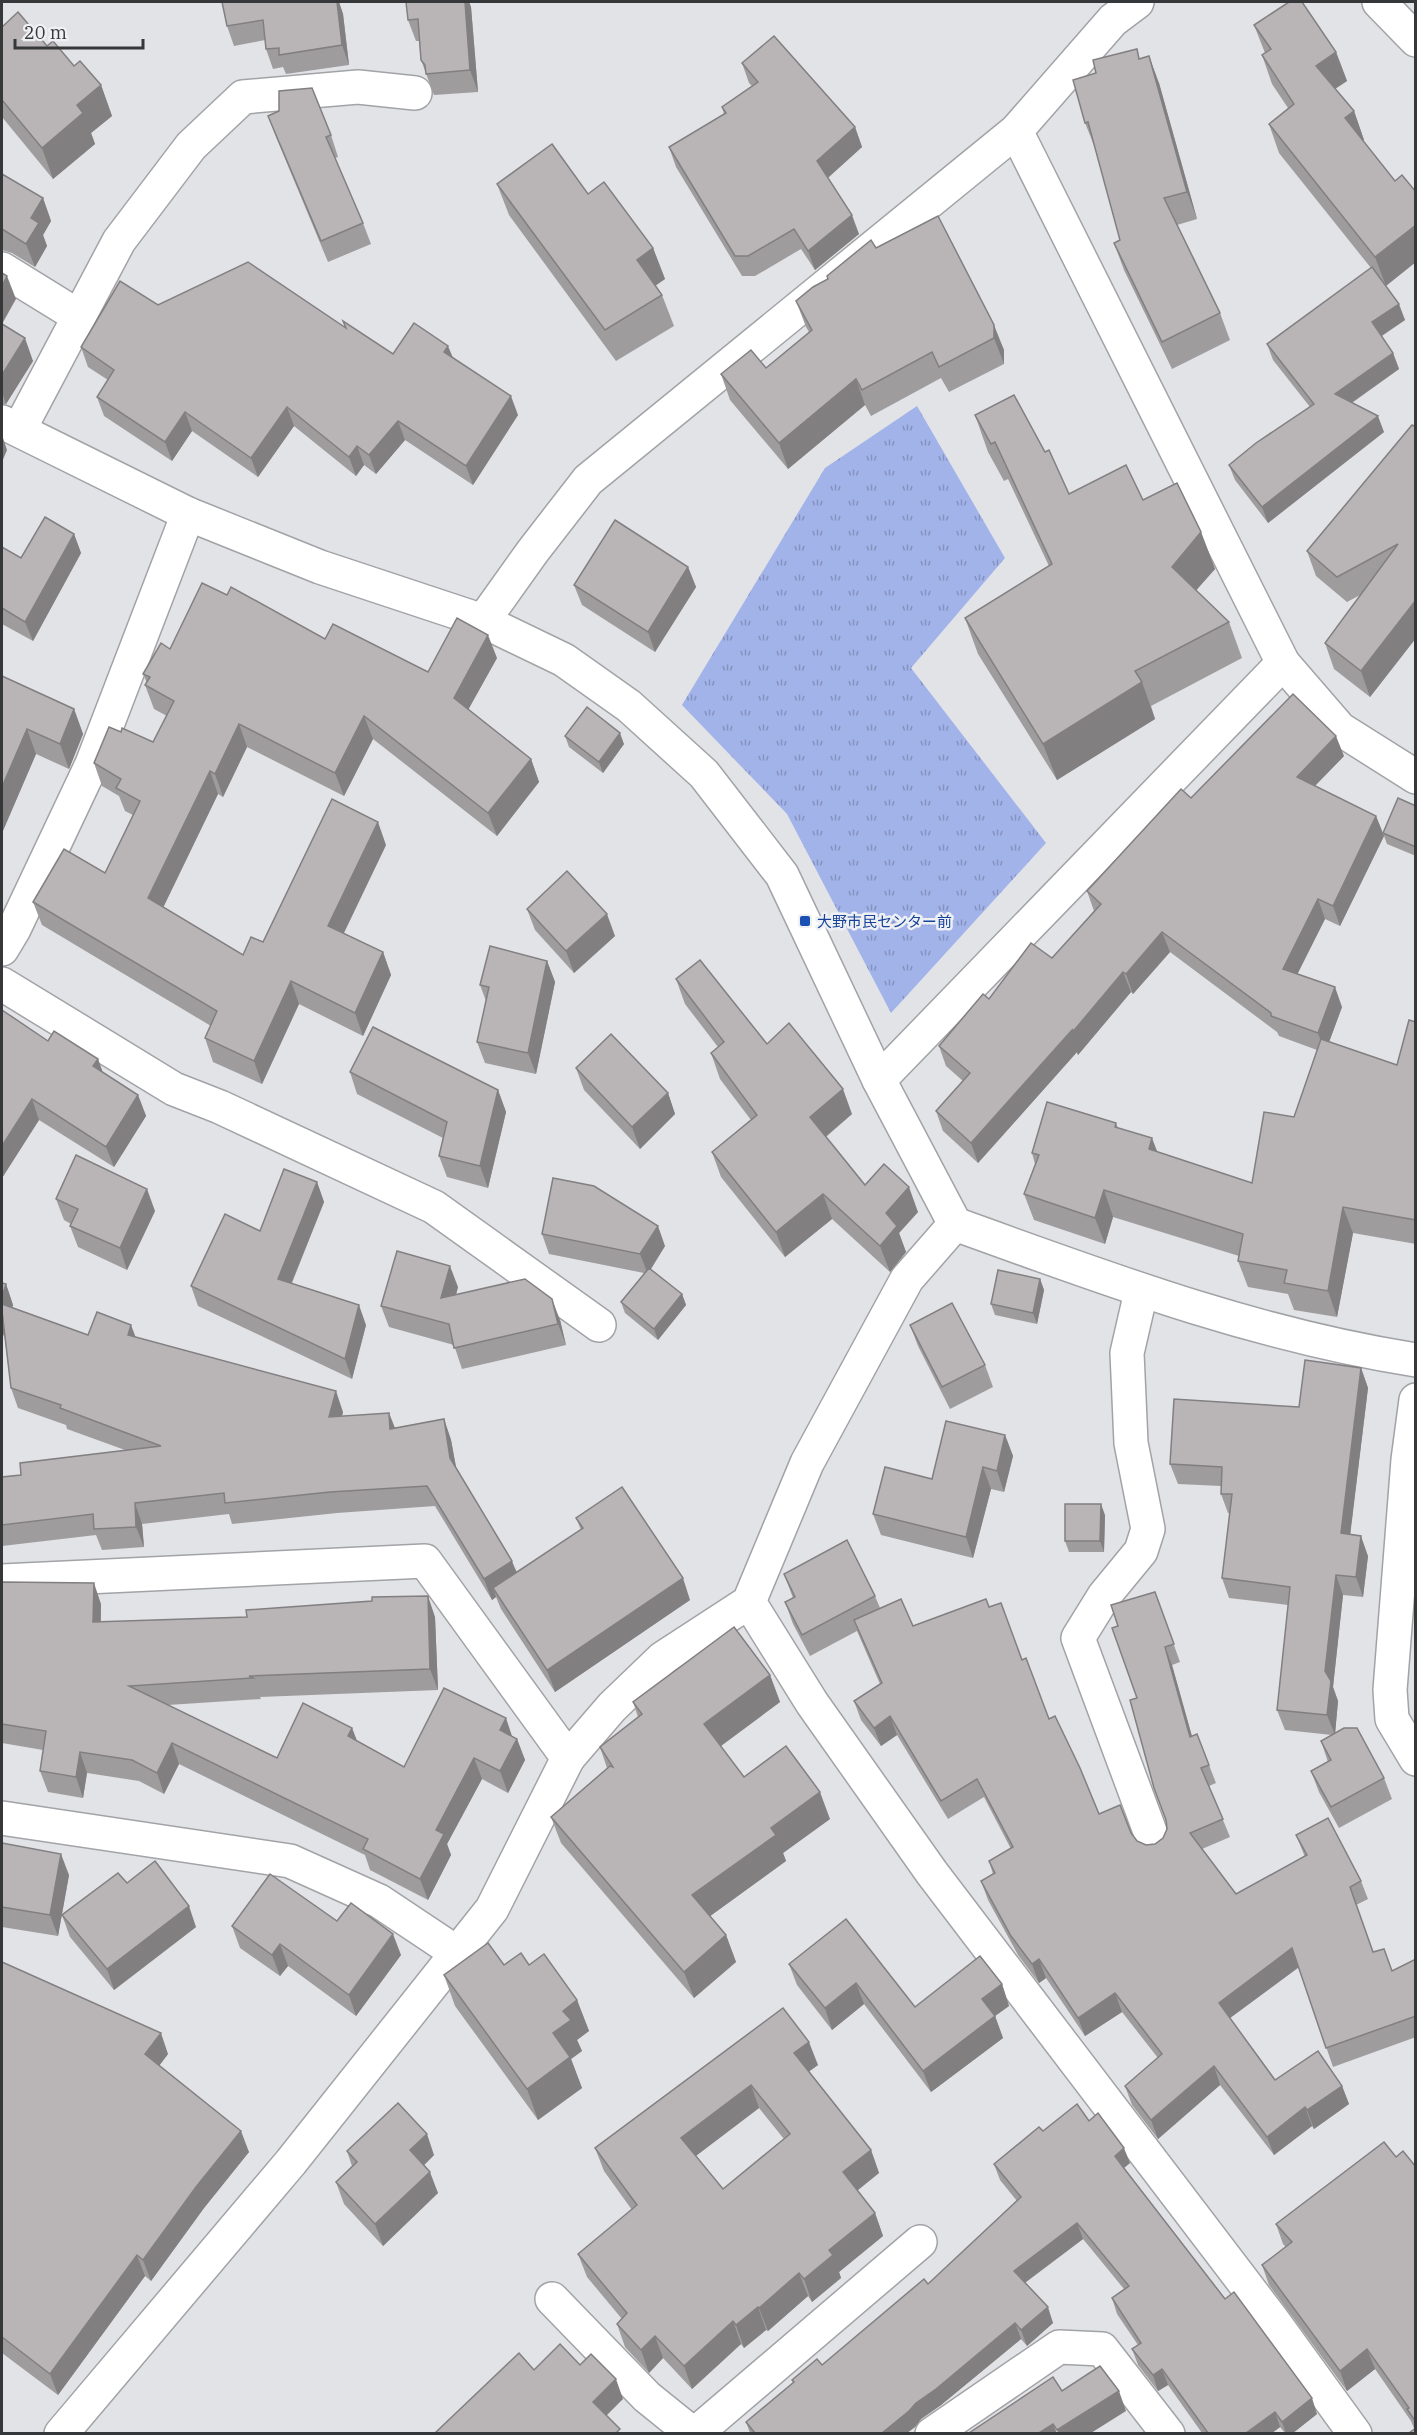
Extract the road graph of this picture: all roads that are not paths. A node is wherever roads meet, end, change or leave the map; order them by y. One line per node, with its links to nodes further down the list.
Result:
1 (1137, 2): 5 (street)
2 (1379, 2): 3 (street)
3 (1416, 40)
4 (415, 93): 7 (street)
5 (1016, 131): 10 (street); 11 (street)
6 (2, 268): 7 (street)
7 (78, 316): 8 (street)
8 (10, 426): 9 (street)
9 (188, 514): 10 (street); 13 (street)
10 (483, 621): 15 (street)
11 (1283, 663): 12 (street); 15 (street)
12 (1416, 777)
13 (2, 949)
14 (2, 984): 18 (street)
15 (879, 1080): 16 (street)
16 (955, 1224): 17 (street); 22 (street)
17 (1141, 1292): 19 (street); 27 (street)
18 (599, 1325)
19 (1416, 1360)
20 (1416, 1400): 23 (street)
21 (2, 1581): 24 (street)
22 (749, 1602): 24 (street); 35 (street)
23 (1405, 1649): 25 (street)
24 (568, 1758): 28 (street)
25 (1416, 1759)
26 (2, 1818): 28 (street)
27 (1155, 1845)
28 (457, 1953): 31 (street)
29 (920, 2242): 32 (street)
30 (552, 2299): 32 (street)
31 (61, 2433)
32 (694, 2433)
33 (932, 2433): 34 (street)
34 (1168, 2433)
35 (1355, 2433)

